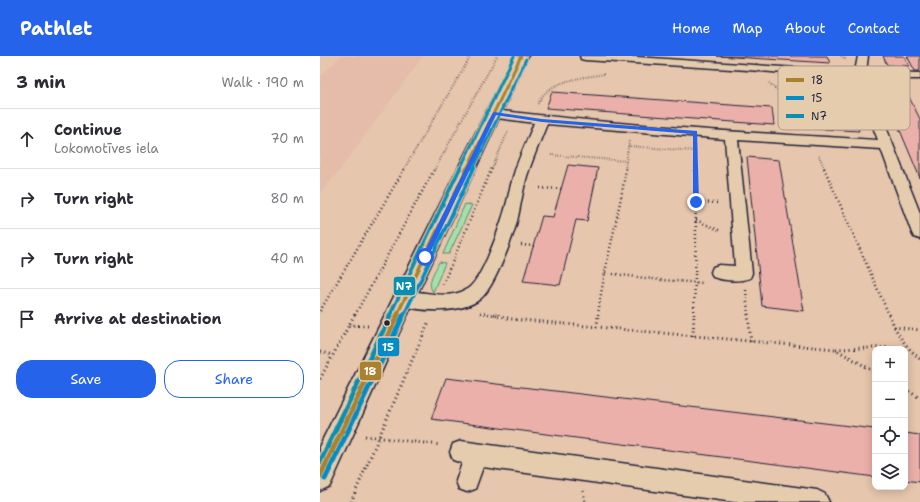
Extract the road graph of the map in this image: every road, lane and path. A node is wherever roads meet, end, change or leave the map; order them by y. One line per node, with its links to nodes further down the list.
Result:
1 (471, 56): 41 (path)
2 (497, 56): 53 (path)
3 (521, 56): 13 (street)
4 (863, 56): 6 (street)
5 (585, 57): 7 (street)
6 (862, 66)
7 (748, 67): 8 (street); 12 (path)
8 (778, 69)
9 (608, 73): 14 (path)
10 (910, 76): 11 (street)
11 (920, 76)
12 (778, 91)
13 (504, 114): 14 (street); 39 (street); 40 (path)
14 (539, 115): 15 (street); 40 (street)
15 (632, 127): 19 (street); 24 (path)
16 (783, 130): 21 (path)
17 (803, 130): 22 (path)
18 (881, 130): 23 (street)
19 (695, 132): 20 (street); 25 (path)
20 (731, 135): 21 (street); 31 (street)
21 (778, 139): 22 (street)
22 (809, 140): 23 (street); 44 (path)
23 (886, 145): 33 (street)
24 (628, 146): 25 (path); 27 (path)
25 (695, 150): 30 (path)
26 (551, 155): 27 (path)
27 (626, 161): 36 (path)
28 (540, 188): 29 (path)
29 (561, 189)
30 (696, 202): 31 (path); 32 (path)
31 (738, 205): 34 (street)
32 (696, 220): 34 (path); 38 (path)
33 (920, 233)
34 (741, 239): 37 (street)
35 (720, 272): 37 (street); 38 (path)
36 (605, 273): 38 (path); 43 (path)
37 (744, 273): 47 (path)
38 (694, 282): 46 (path)
39 (404, 299): 40 (street); 59 (street)
40 (436, 303): 60 (path)
41 (320, 311)
42 (477, 313): 43 (path)
43 (597, 327): 46 (path)
44 (894, 327): 45 (path); 48 (path)
45 (920, 330)
46 (692, 336): 47 (path)
47 (751, 342): 51 (path)
48 (906, 346)
49 (872, 348): 51 (path)
50 (908, 348): 54 (path)
51 (835, 349): 55 (path)
52 (320, 352): 53 (path)
53 (333, 355): 56 (path)
54 (920, 359)
55 (872, 370)
56 (320, 379)
57 (908, 391): 58 (path)
58 (920, 398)
59 (340, 433): 60 (path); 62 (street)
60 (378, 437): 61 (path); 64 (path)
61 (469, 453): 63 (street); 65 (street)
62 (320, 476)
63 (467, 481)
64 (351, 502)
65 (817, 502)

